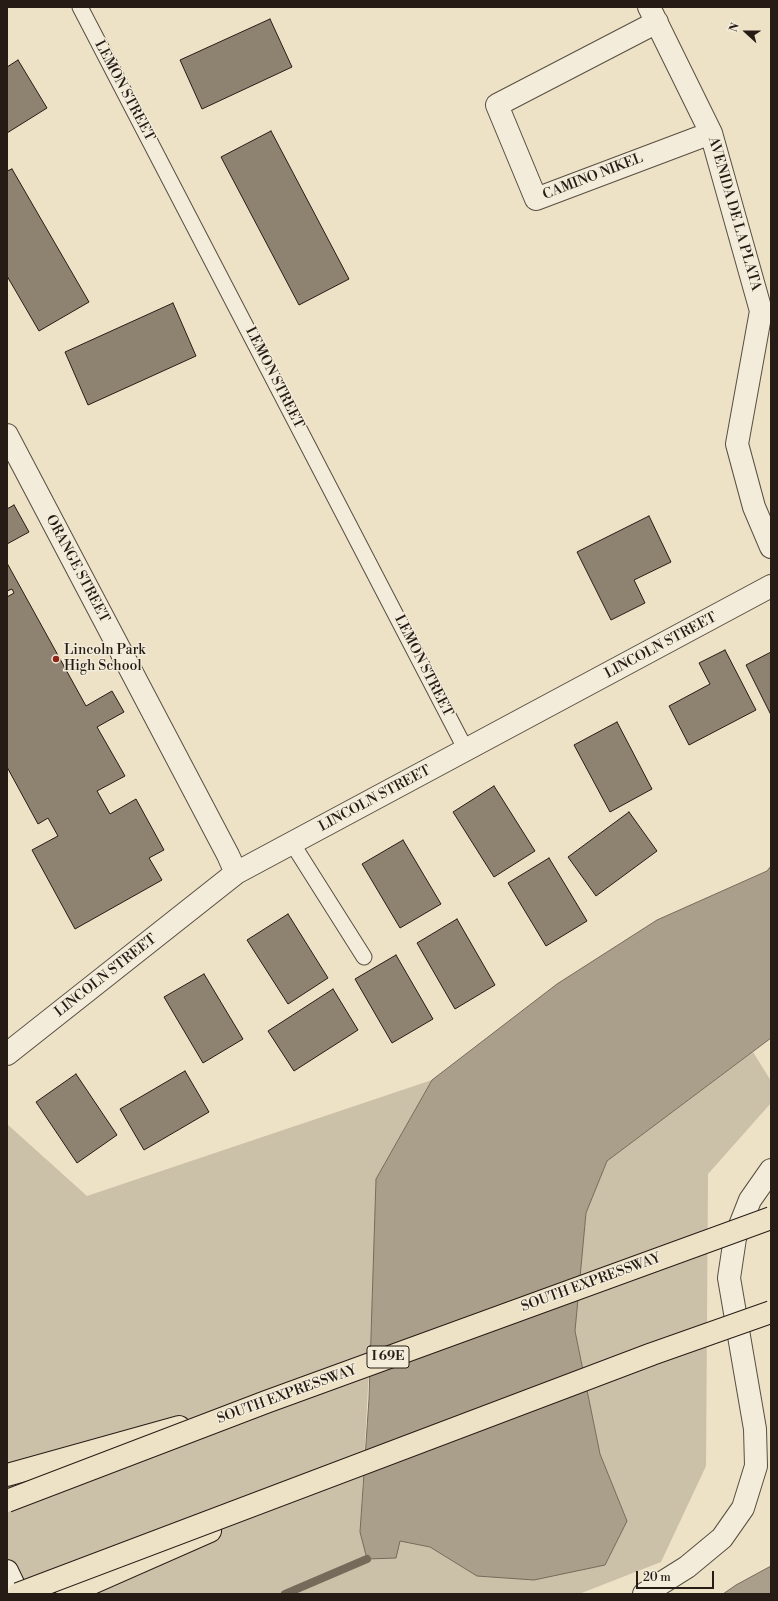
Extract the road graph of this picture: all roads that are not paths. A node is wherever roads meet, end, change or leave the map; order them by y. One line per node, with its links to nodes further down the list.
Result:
1 (80, 7): 7 (lane, LEMON STREET)
2 (653, 15): 3 (street, AVENIDA DE LA PLATA); 3 (street, CAMINO NIKEL)
3 (711, 133): 5 (street, AVENIDA DE LA PLATA)
4 (7, 435): 9 (street, ORANGE STREET)
5 (771, 547)
6 (771, 586): 7 (street, LINCOLN STREET)
7 (466, 750): 8 (street, LINCOLN STREET)
8 (292, 843): 9 (street, LINCOLN STREET); 10 (lane)
9 (236, 872): 11 (street, LINCOLN STREET)
10 (364, 957)
11 (7, 1054)
12 (771, 1170): 22 (street)
13 (771, 1218): 15 (highway, SOUTH EXPRESSWAY / I 69E, bridge)
14 (771, 1312): 16 (highway, bridge)
15 (266, 1402): 17 (highway, bridge); 18 (highway, SOUTH EXPRESSWAY / I 69E, bridge)
16 (383, 1456): 20 (highway, bridge); 21 (highway, bridge)
17 (7, 1475)
18 (7, 1500)
19 (7, 1571): 20 (street)
20 (18, 1594)
21 (67, 1594)
22 (644, 1594)

